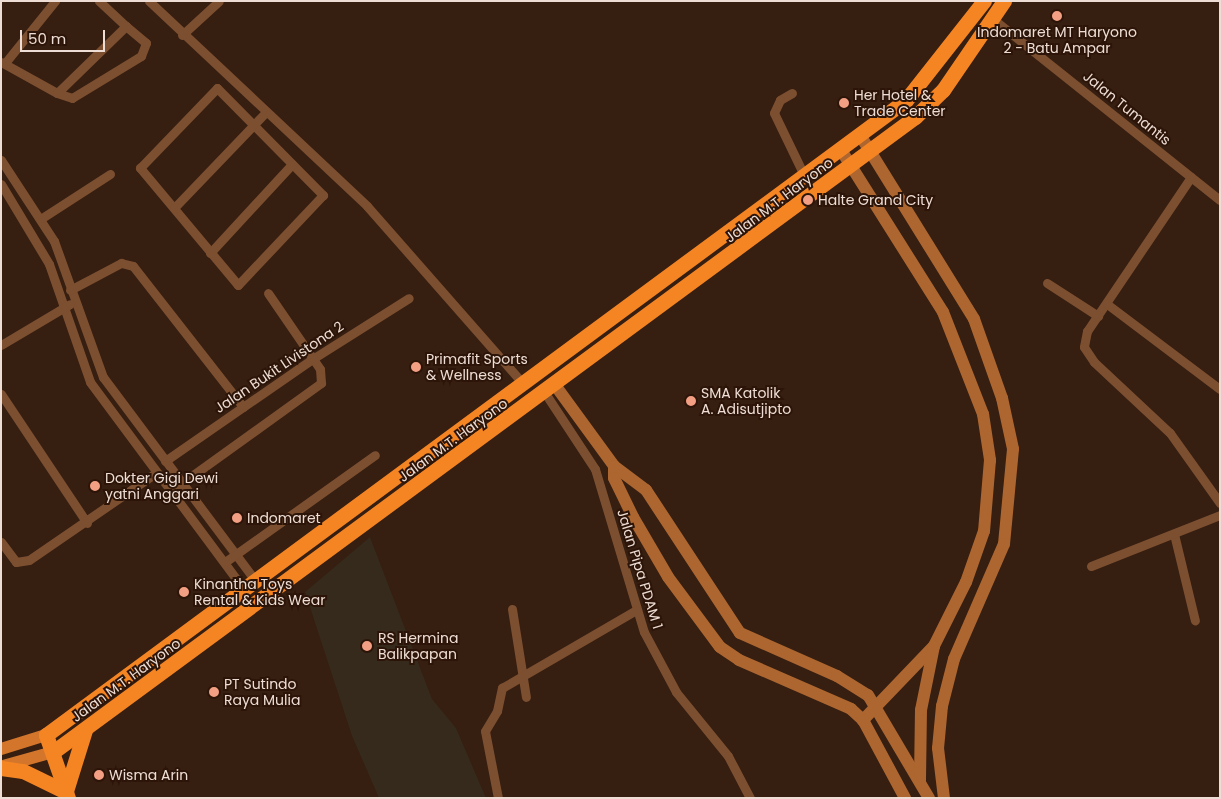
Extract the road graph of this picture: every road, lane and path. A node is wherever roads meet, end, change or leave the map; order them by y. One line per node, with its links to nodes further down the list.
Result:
1 (55, 1): 10 (street)
2 (99, 1): 8 (street)
3 (149, 1): 9 (street)
4 (219, 1): 9 (street)
5 (984, 1): 15 (highway, Jalan M.T. Haryono)
6 (1004, 1): 7 (highway, Jalan M.T. Haryono)
7 (993, 19): 17 (highway, Jalan M.T. Haryono); 22 (street, Jalan Tumantis)
8 (126, 26): 11 (street); 11 (street)
9 (182, 34): 13 (street)
10 (3, 62): 11 (street)
11 (57, 93)
12 (792, 93): 23 (street)
13 (266, 112): 14 (street); 44 (street)
14 (253, 126): 19 (street); 27 (street); 27 (street)
15 (860, 136): 16 (highway, Jalan M.T. Haryono); 17 (street)
16 (841, 150): 20 (street); 23 (highway, Jalan M.T. Haryono)
17 (870, 150): 20 (highway, Jalan M.T. Haryono); 26 (street)
18 (1, 160): 28 (street)
19 (292, 164): 30 (street); 30 (street)
20 (851, 166): 29 (street); 45 (highway, Jalan M.T. Haryono)
21 (110, 174): 28 (street)
22 (1191, 177): 25 (street, Jalan Tumantis); 38 (street)
23 (805, 178): 44 (highway, Jalan M.T. Haryono)
24 (1, 184): 34 (street)
25 (1220, 200)
26 (904, 206): 29 (street); 36 (street)
27 (174, 208): 30 (street)
28 (42, 218): 32 (street)
29 (887, 219): 40 (street)
30 (210, 253)
31 (1047, 283): 41 (street)
32 (74, 287): 34 (street); 37 (street); 48 (street)
33 (268, 293): 43 (street)
34 (63, 295): 39 (street)
35 (409, 298): 43 (street, Jalan Bukit Livistona 2)
36 (962, 298): 40 (street); 77 (street)
37 (77, 300): 39 (street); 49 (street)
38 (1107, 304): 41 (street); 46 (street)
39 (66, 306): 42 (street); 51 (street)
40 (943, 312): 71 (street)
41 (1098, 316): 58 (street)
42 (1, 345)
43 (314, 358): 48 (street, Jalan Bukit Livistona 2); 56 (street)
44 (525, 385): 66 (highway, Jalan M.T. Haryono)
45 (550, 389): 53 (street); 68 (street, Jalan Pipa PDAM 1); 79 (highway, Jalan M.T. Haryono)
46 (1220, 389)
47 (1, 394): 60 (street)
48 (243, 407): 52 (street, Jalan Bukit Livistona 2)
49 (156, 449): 51 (street); 52 (street)
50 (375, 455): 63 (street)
51 (146, 456): 55 (street)
52 (165, 461): 54 (street)
53 (614, 466): 70 (street); 72 (street)
54 (172, 470): 55 (street); 56 (street)
55 (159, 475): 57 (street); 60 (street)
56 (180, 484): 57 (street); 63 (street)
57 (170, 492): 64 (street)
58 (1220, 503)
59 (1220, 515): 61 (street)
60 (87, 522): 62 (street)
61 (1174, 534): 65 (street); 69 (street)
62 (1, 542)
63 (236, 552): 64 (street); 66 (street)
64 (225, 562): 66 (street)
65 (1091, 566)
66 (248, 583): 80 (highway, Jalan M.T. Haryono)
67 (512, 609): 73 (street)
68 (636, 610): 73 (street); 87 (street, Jalan Pipa PDAM 1)
69 (1195, 621)
70 (750, 641): 72 (street); 76 (street)
71 (934, 646): 75 (street); 76 (street)
72 (739, 660): 78 (street)
73 (522, 676): 74 (street); 86 (street)
74 (526, 697)
75 (922, 704): 77 (street); 84 (street)
76 (876, 705): 78 (street); 84 (street)
77 (942, 706): 91 (street)
78 (863, 720): 88 (street)
79 (84, 730): 82 (highway, Jalan M.T. Haryono); 85 (highway)
80 (46, 735): 81 (main road, Jalan M.T. Haryono); 82 (highway)
81 (1, 749)
82 (54, 752): 83 (main road, Jalan M.T. Haryono); 85 (highway)
83 (1, 768): 85 (highway)
84 (921, 784): 89 (street); 90 (street)
85 (67, 795)
86 (498, 798)
87 (750, 798)
88 (905, 798)
89 (924, 798)
90 (929, 798)
91 (944, 798)

